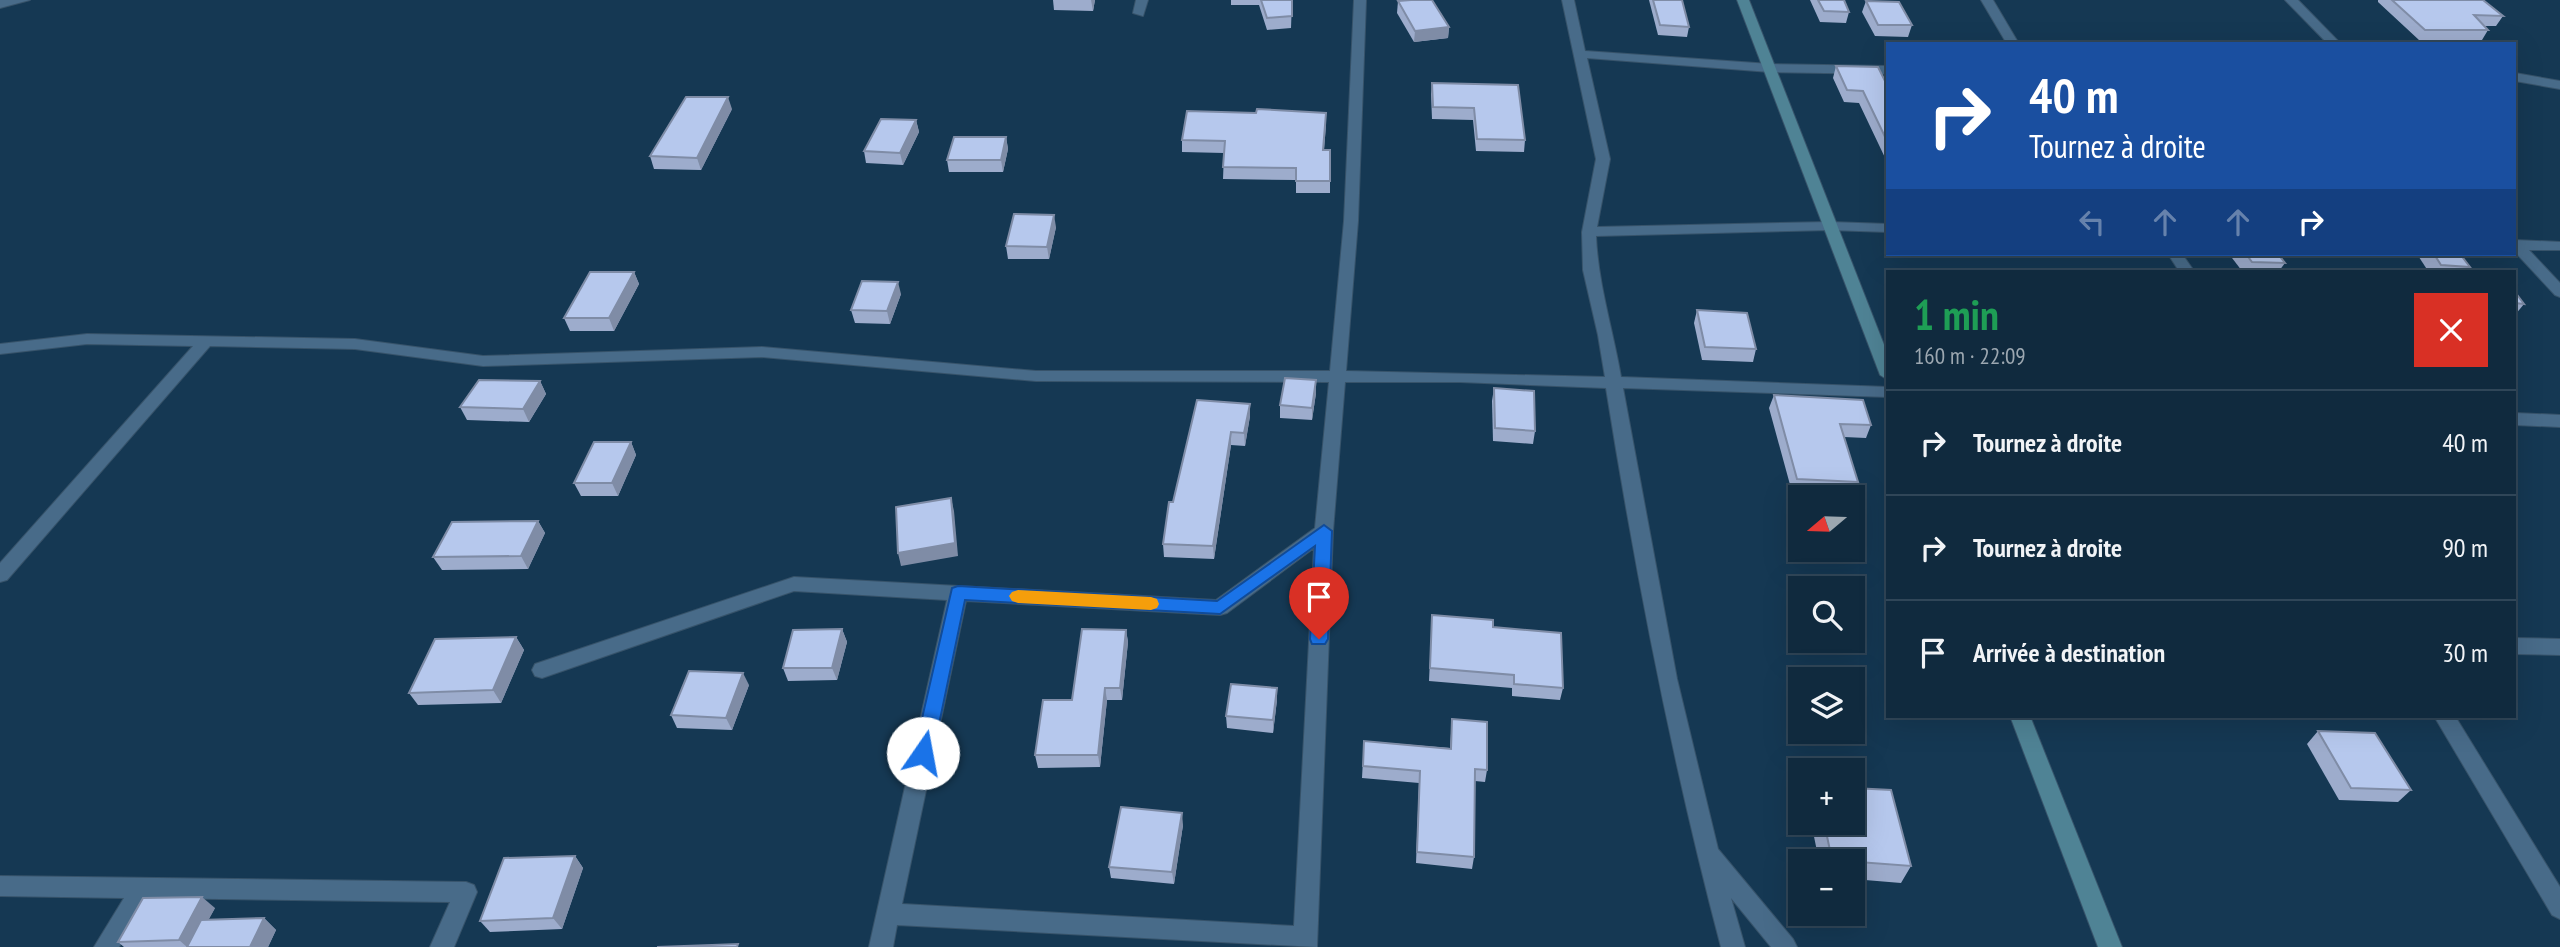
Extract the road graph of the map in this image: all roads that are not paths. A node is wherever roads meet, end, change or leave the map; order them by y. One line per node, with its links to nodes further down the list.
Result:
1 (24, 0): 7 (street)
2 (1360, 0): 25 (street)
3 (1568, 0): 10 (street)
4 (1743, 0): 11 (street)
5 (1987, 0): 8 (street)
6 (2291, 0): 9 (street)
7 (0, 4)
8 (2012, 42)
9 (2333, 42)
10 (1580, 54): 11 (street); 17 (street)
11 (1770, 68): 12 (street); 15 (street)
12 (1886, 70)
13 (2516, 77): 14 (street)
14 (2560, 85)
15 (1830, 226): 16 (street); 17 (street); 24 (street)
16 (1886, 228)
17 (1589, 232): 26 (street)
18 (2516, 245): 20 (street)
19 (2516, 246): 21 (street)
20 (2560, 246)
21 (2560, 292)
22 (205, 342): 23 (street); 25 (street); 31 (street)
23 (0, 349)
24 (1886, 370)
25 (1337, 377): 26 (street); 30 (street)
26 (1614, 384): 27 (street); 38 (street)
27 (1886, 392)
28 (2516, 419): 29 (street)
29 (2560, 421)
30 (1324, 531): 32 (street); 43 (street)
31 (0, 575)
32 (958, 593): 35 (street); 42 (street)
33 (2516, 646): 34 (street)
34 (2560, 647)
35 (542, 670)
36 (2021, 718): 49 (street)
37 (2445, 718): 41 (street)
38 (1707, 850): 47 (street); 48 (street)
39 (0, 886): 40 (street)
40 (143, 888): 44 (street); 45 (street)
41 (2560, 908)
42 (889, 914): 43 (street); 46 (street)
43 (1304, 942)
44 (106, 947)
45 (442, 947)
46 (881, 947)
47 (1733, 947)
48 (1785, 947)
49 (2110, 947)

